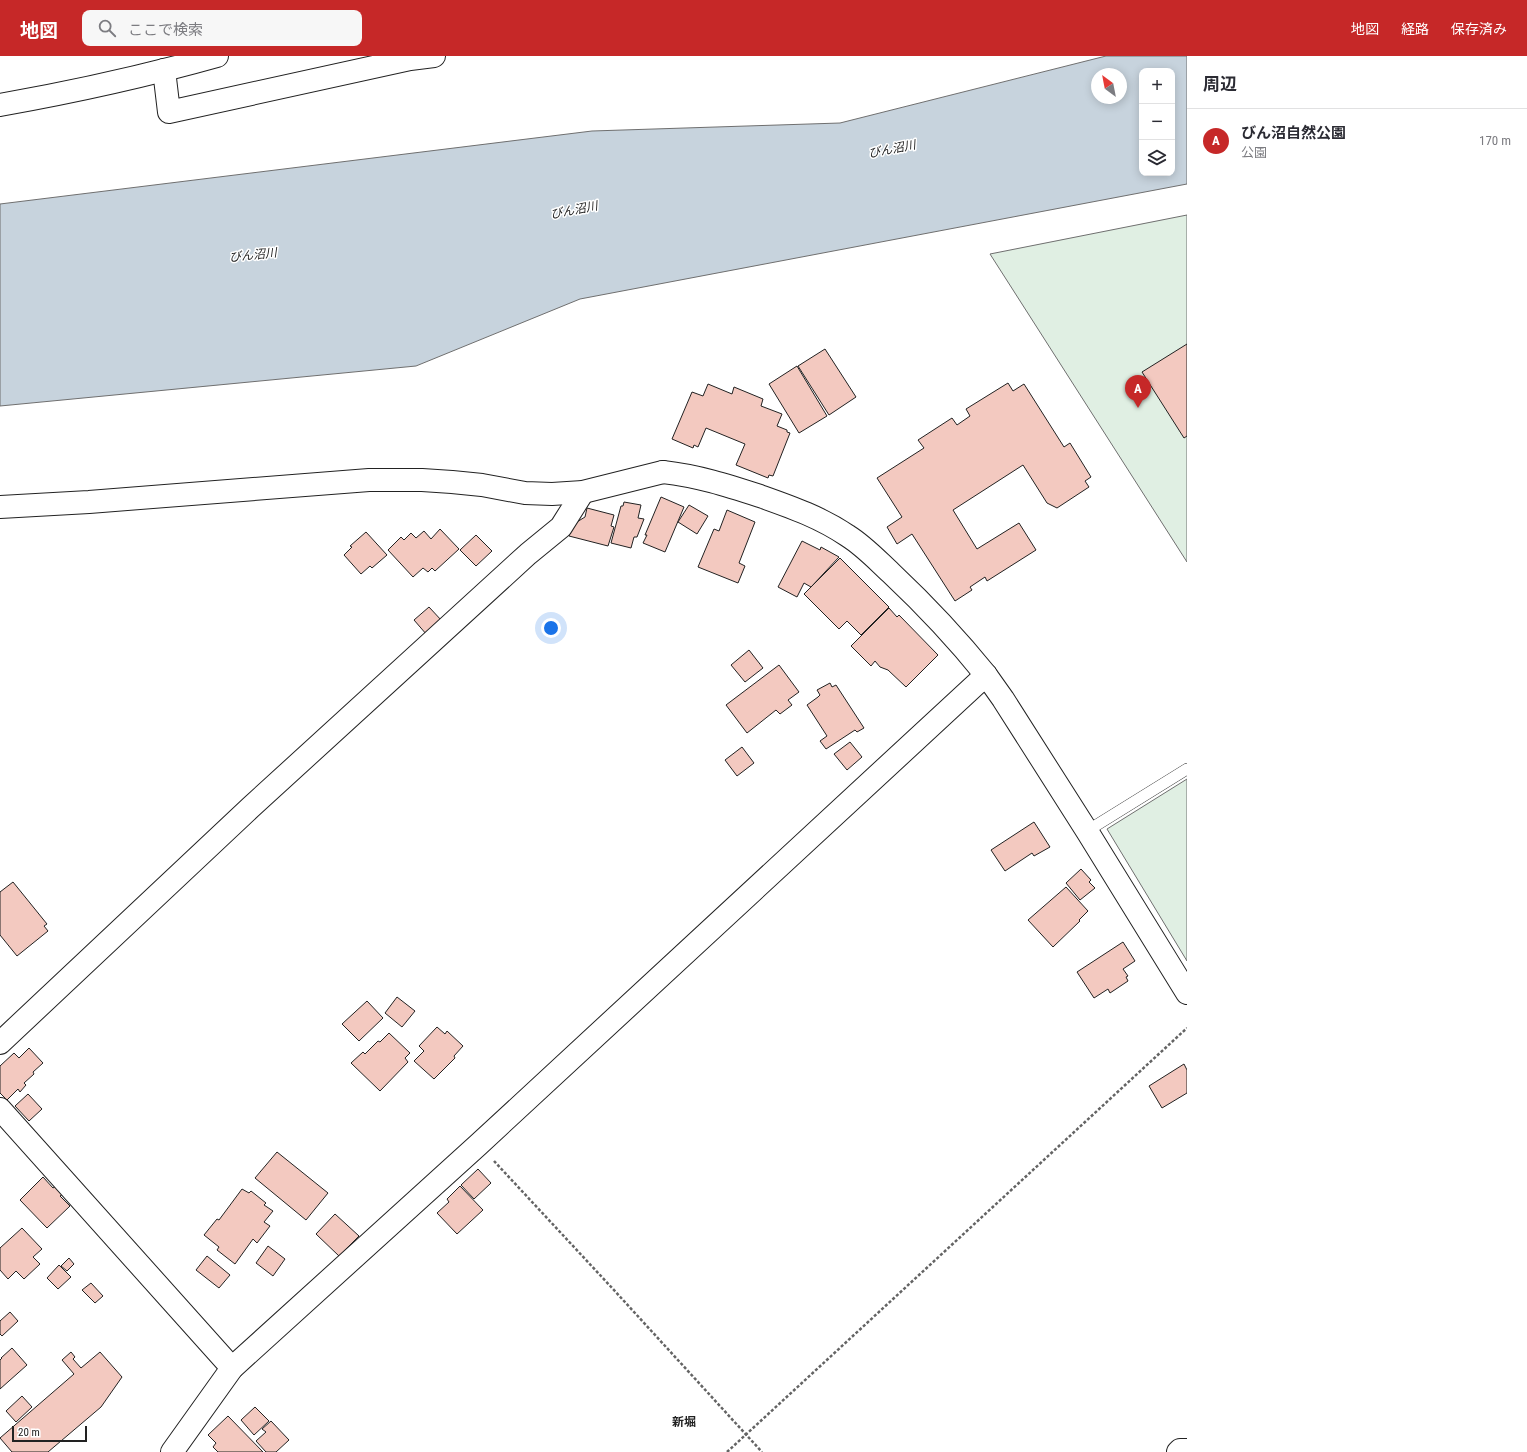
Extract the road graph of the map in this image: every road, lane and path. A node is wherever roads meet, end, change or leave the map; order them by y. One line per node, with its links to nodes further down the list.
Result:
1 (217, 56): 3 (street)
2 (434, 56): 3 (street)
3 (164, 70): 4 (street)
4 (0, 105)
5 (583, 492): 6 (street); 7 (street); 12 (street)
6 (0, 507)
7 (986, 675): 9 (street); 14 (street)
8 (1187, 769): 9 (lane)
9 (1087, 830): 10 (street)
10 (1187, 993)
11 (1187, 1028): 16 (path)
12 (0, 1043)
13 (0, 1109): 15 (street)
14 (478, 1145): 15 (street); 16 (path)
15 (232, 1368): 18 (street)
16 (746, 1435): 19 (path); 20 (path)
17 (1187, 1450): 21 (street)
18 (172, 1452)
19 (727, 1452)
20 (762, 1452)
21 (1178, 1452)

